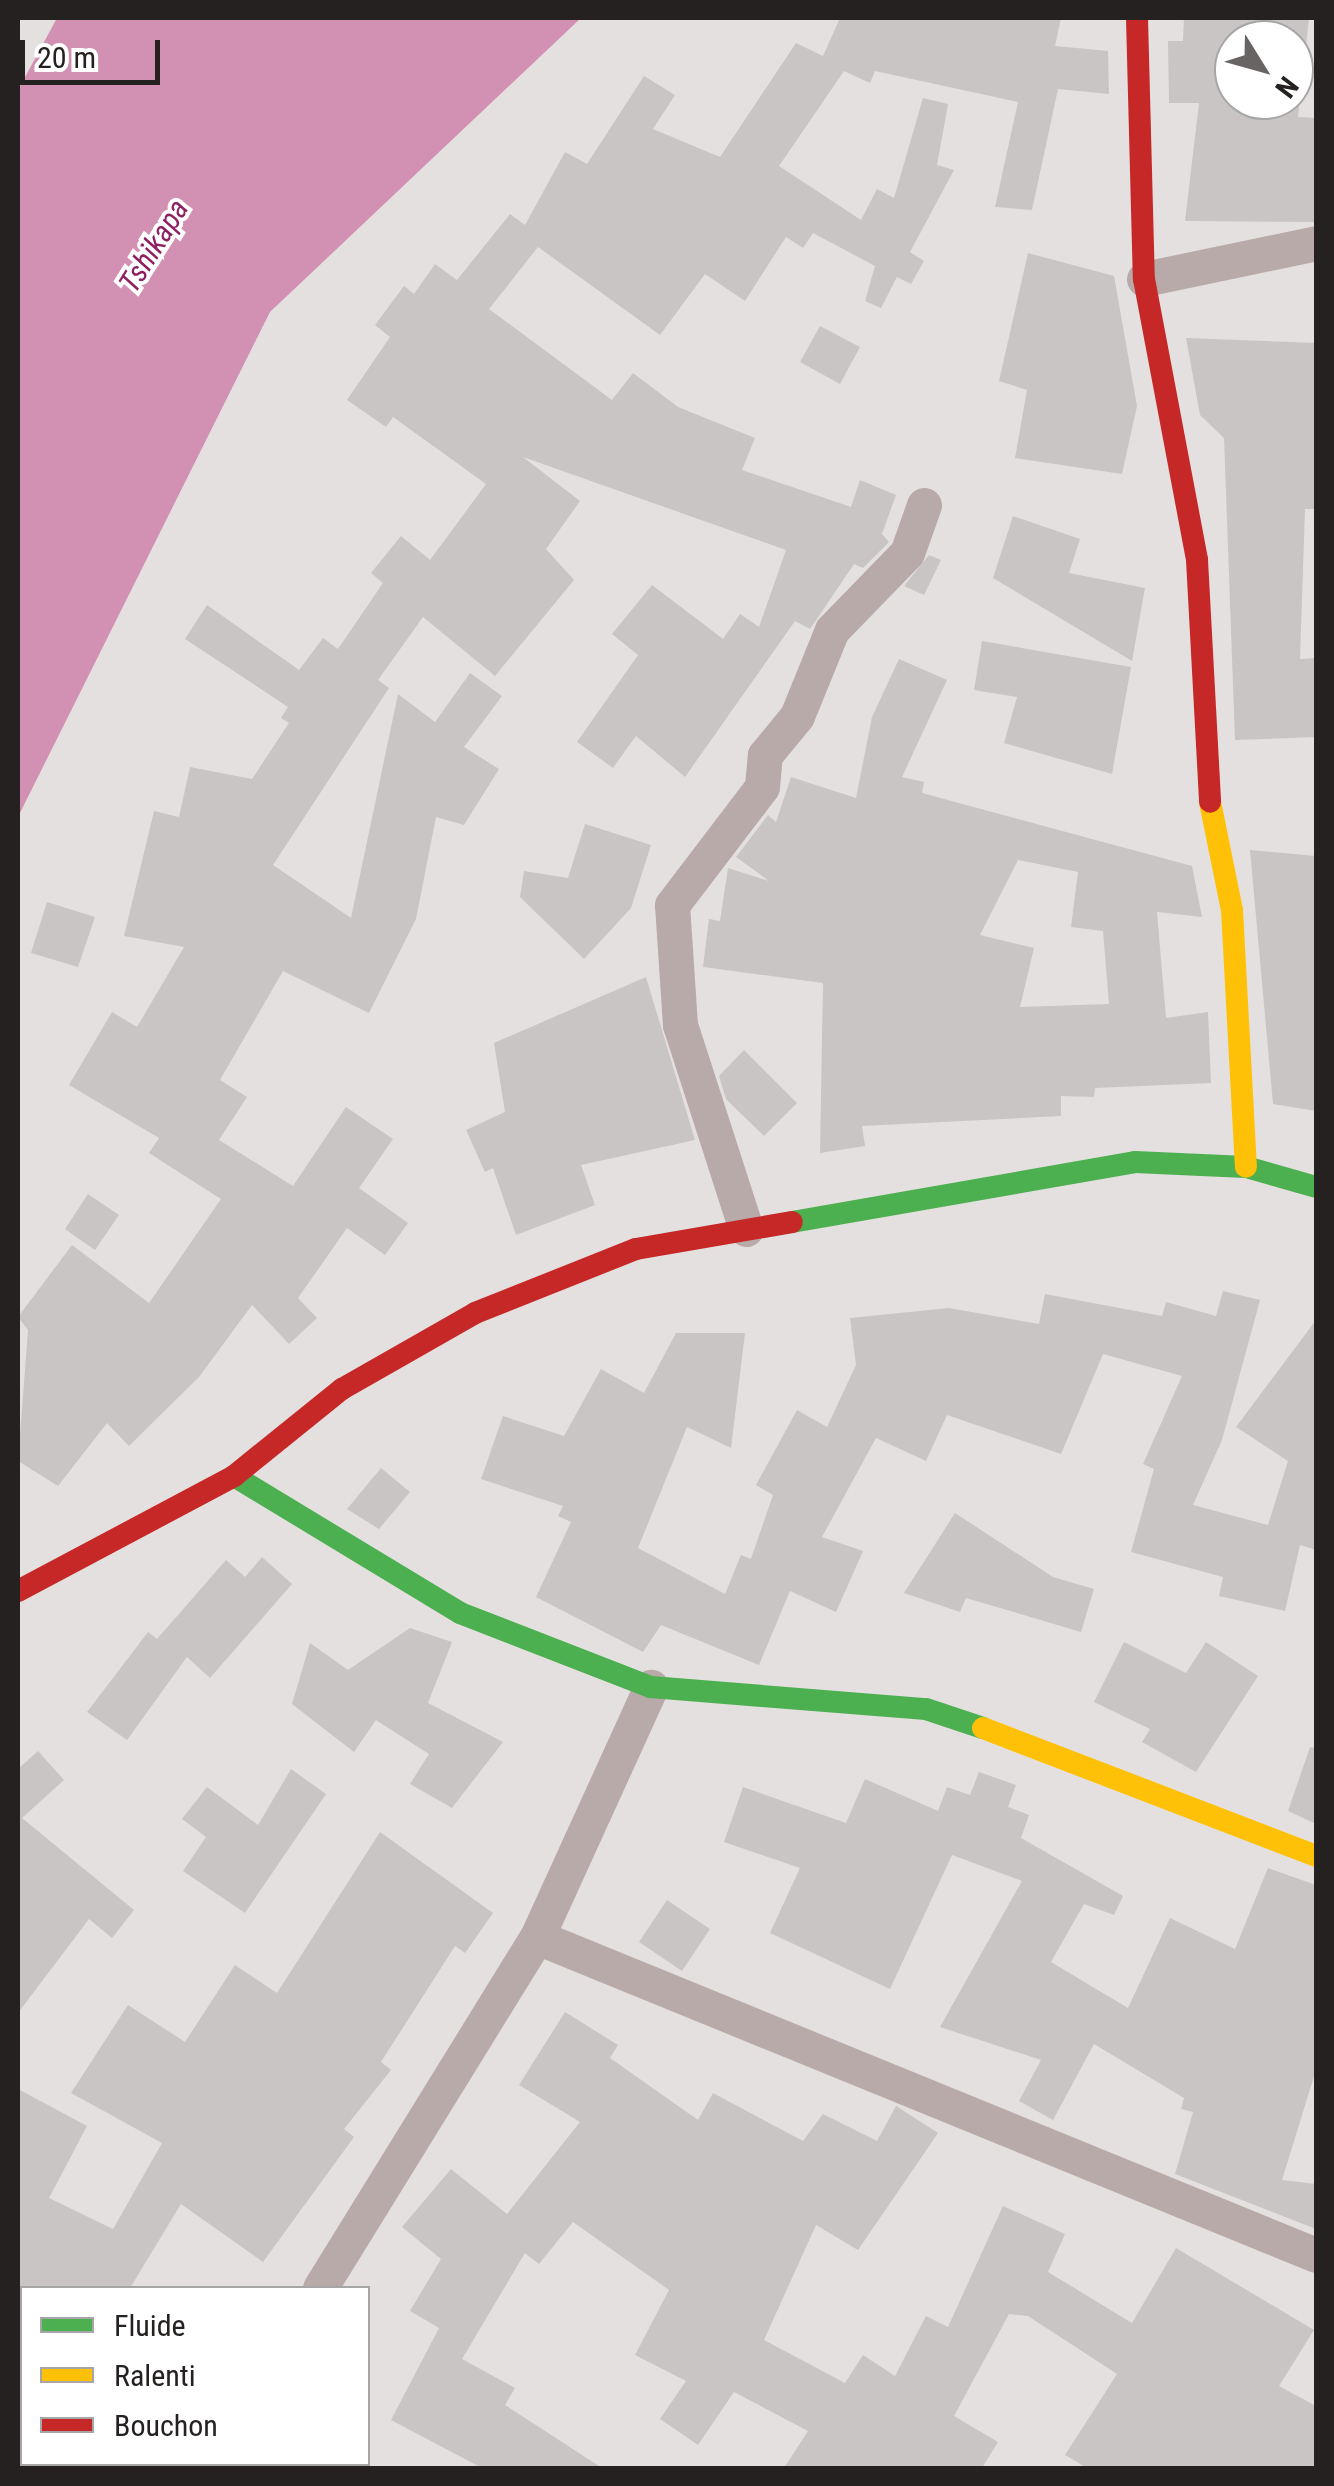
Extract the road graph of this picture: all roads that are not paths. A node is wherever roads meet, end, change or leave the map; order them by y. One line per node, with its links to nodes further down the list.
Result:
1 (1137, 18): 3 (main road)
2 (1316, 243): 3 (street)
3 (1144, 280): 5 (main road)
4 (924, 505): 7 (street)
5 (1246, 1167): 6 (main road); 7 (main road)
6 (1316, 1187)
7 (746, 1229): 8 (main road)
8 (234, 1476): 9 (main road); 10 (main road)
9 (18, 1591)
10 (651, 1687): 11 (main road); 12 (street)
11 (1316, 1856)
12 (537, 1937): 13 (street); 14 (street)
13 (1316, 2255)
14 (321, 2286)

